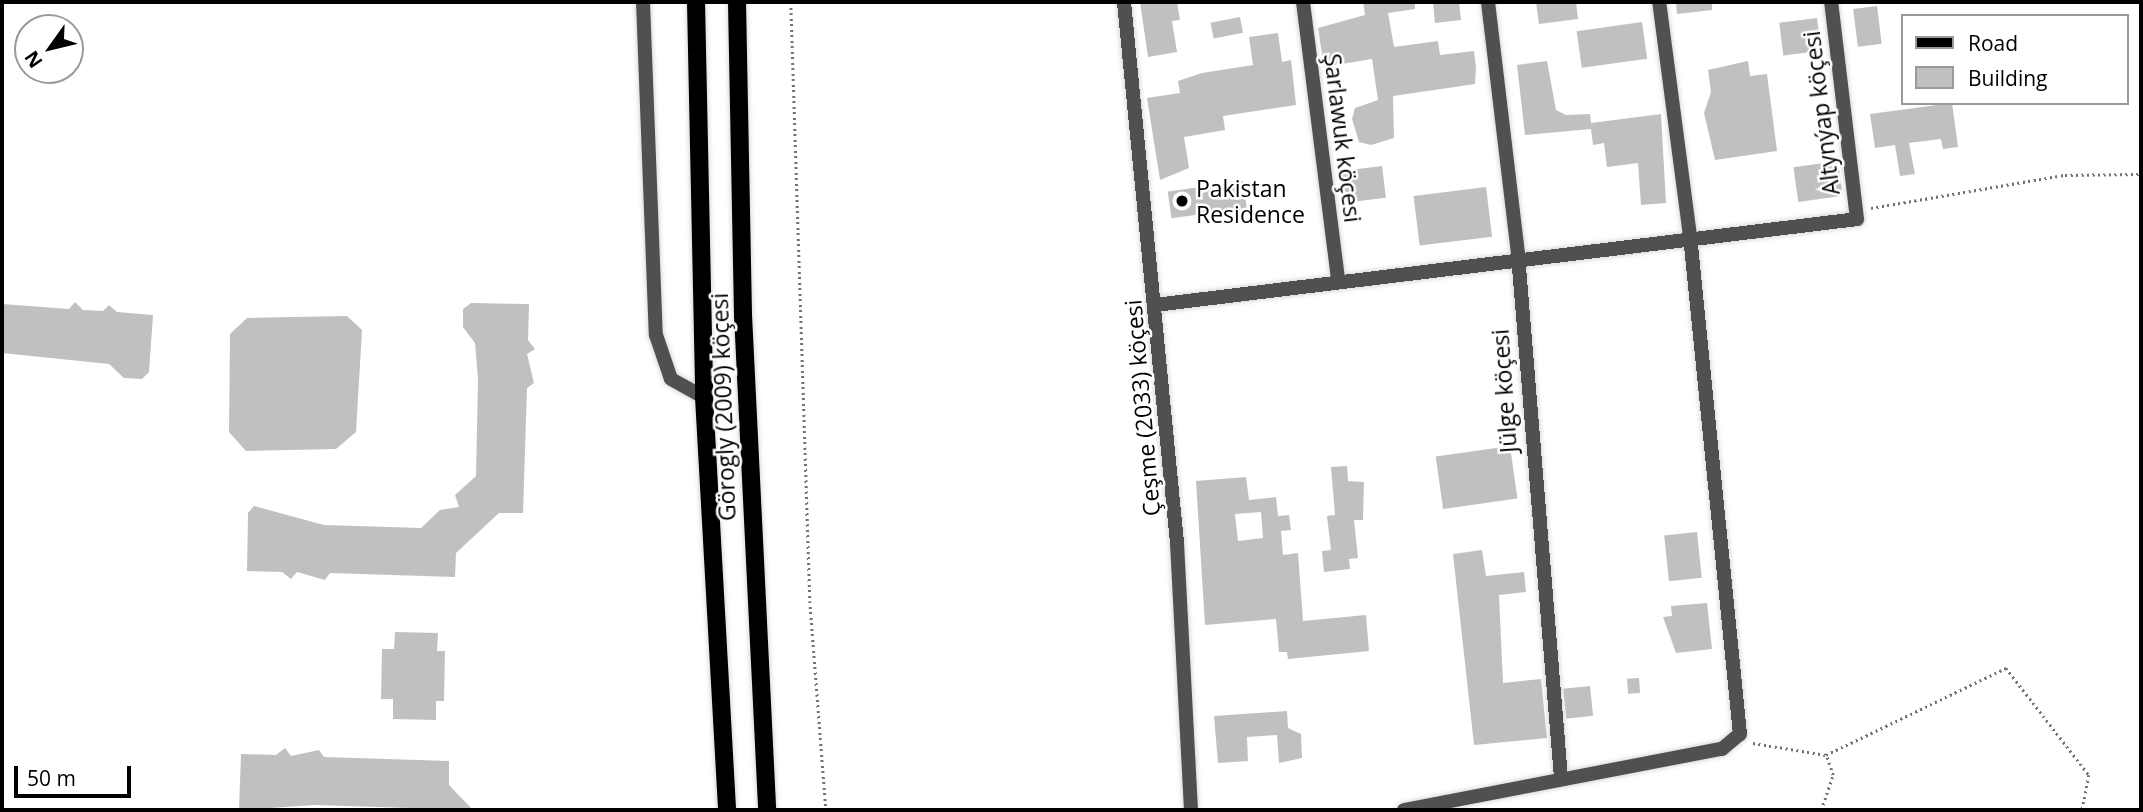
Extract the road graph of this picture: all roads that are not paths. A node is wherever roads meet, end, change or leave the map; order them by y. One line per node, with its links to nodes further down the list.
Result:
1 (643, 2): 13 (street)
2 (696, 2): 13 (main road, Görogly (2009) köçesi)
3 (737, 2): 16 (main road, Görogly (2009) köçesi)
4 (1124, 2): 12 (street, Çeşme (2033) köçesi)
5 (1303, 2): 11 (street, Şarlawuk köçesi)
6 (1489, 2): 10 (street, Jülge köçesi)
7 (1658, 2): 9 (street)
8 (1831, 2): 9 (street, Altynýap köçesi)
9 (1690, 236): 10 (street); 14 (street)
10 (1518, 255): 11 (street); 14 (street, Jülge köçesi)
11 (1338, 280): 12 (street)
12 (1155, 305): 17 (street, Çeşme (2033) köçesi)
13 (704, 397): 15 (main road, Görogly (2009) köçesi)
14 (1562, 778): 18 (street)
15 (727, 810)
16 (767, 810)
17 (1191, 810)
18 (1404, 810)

